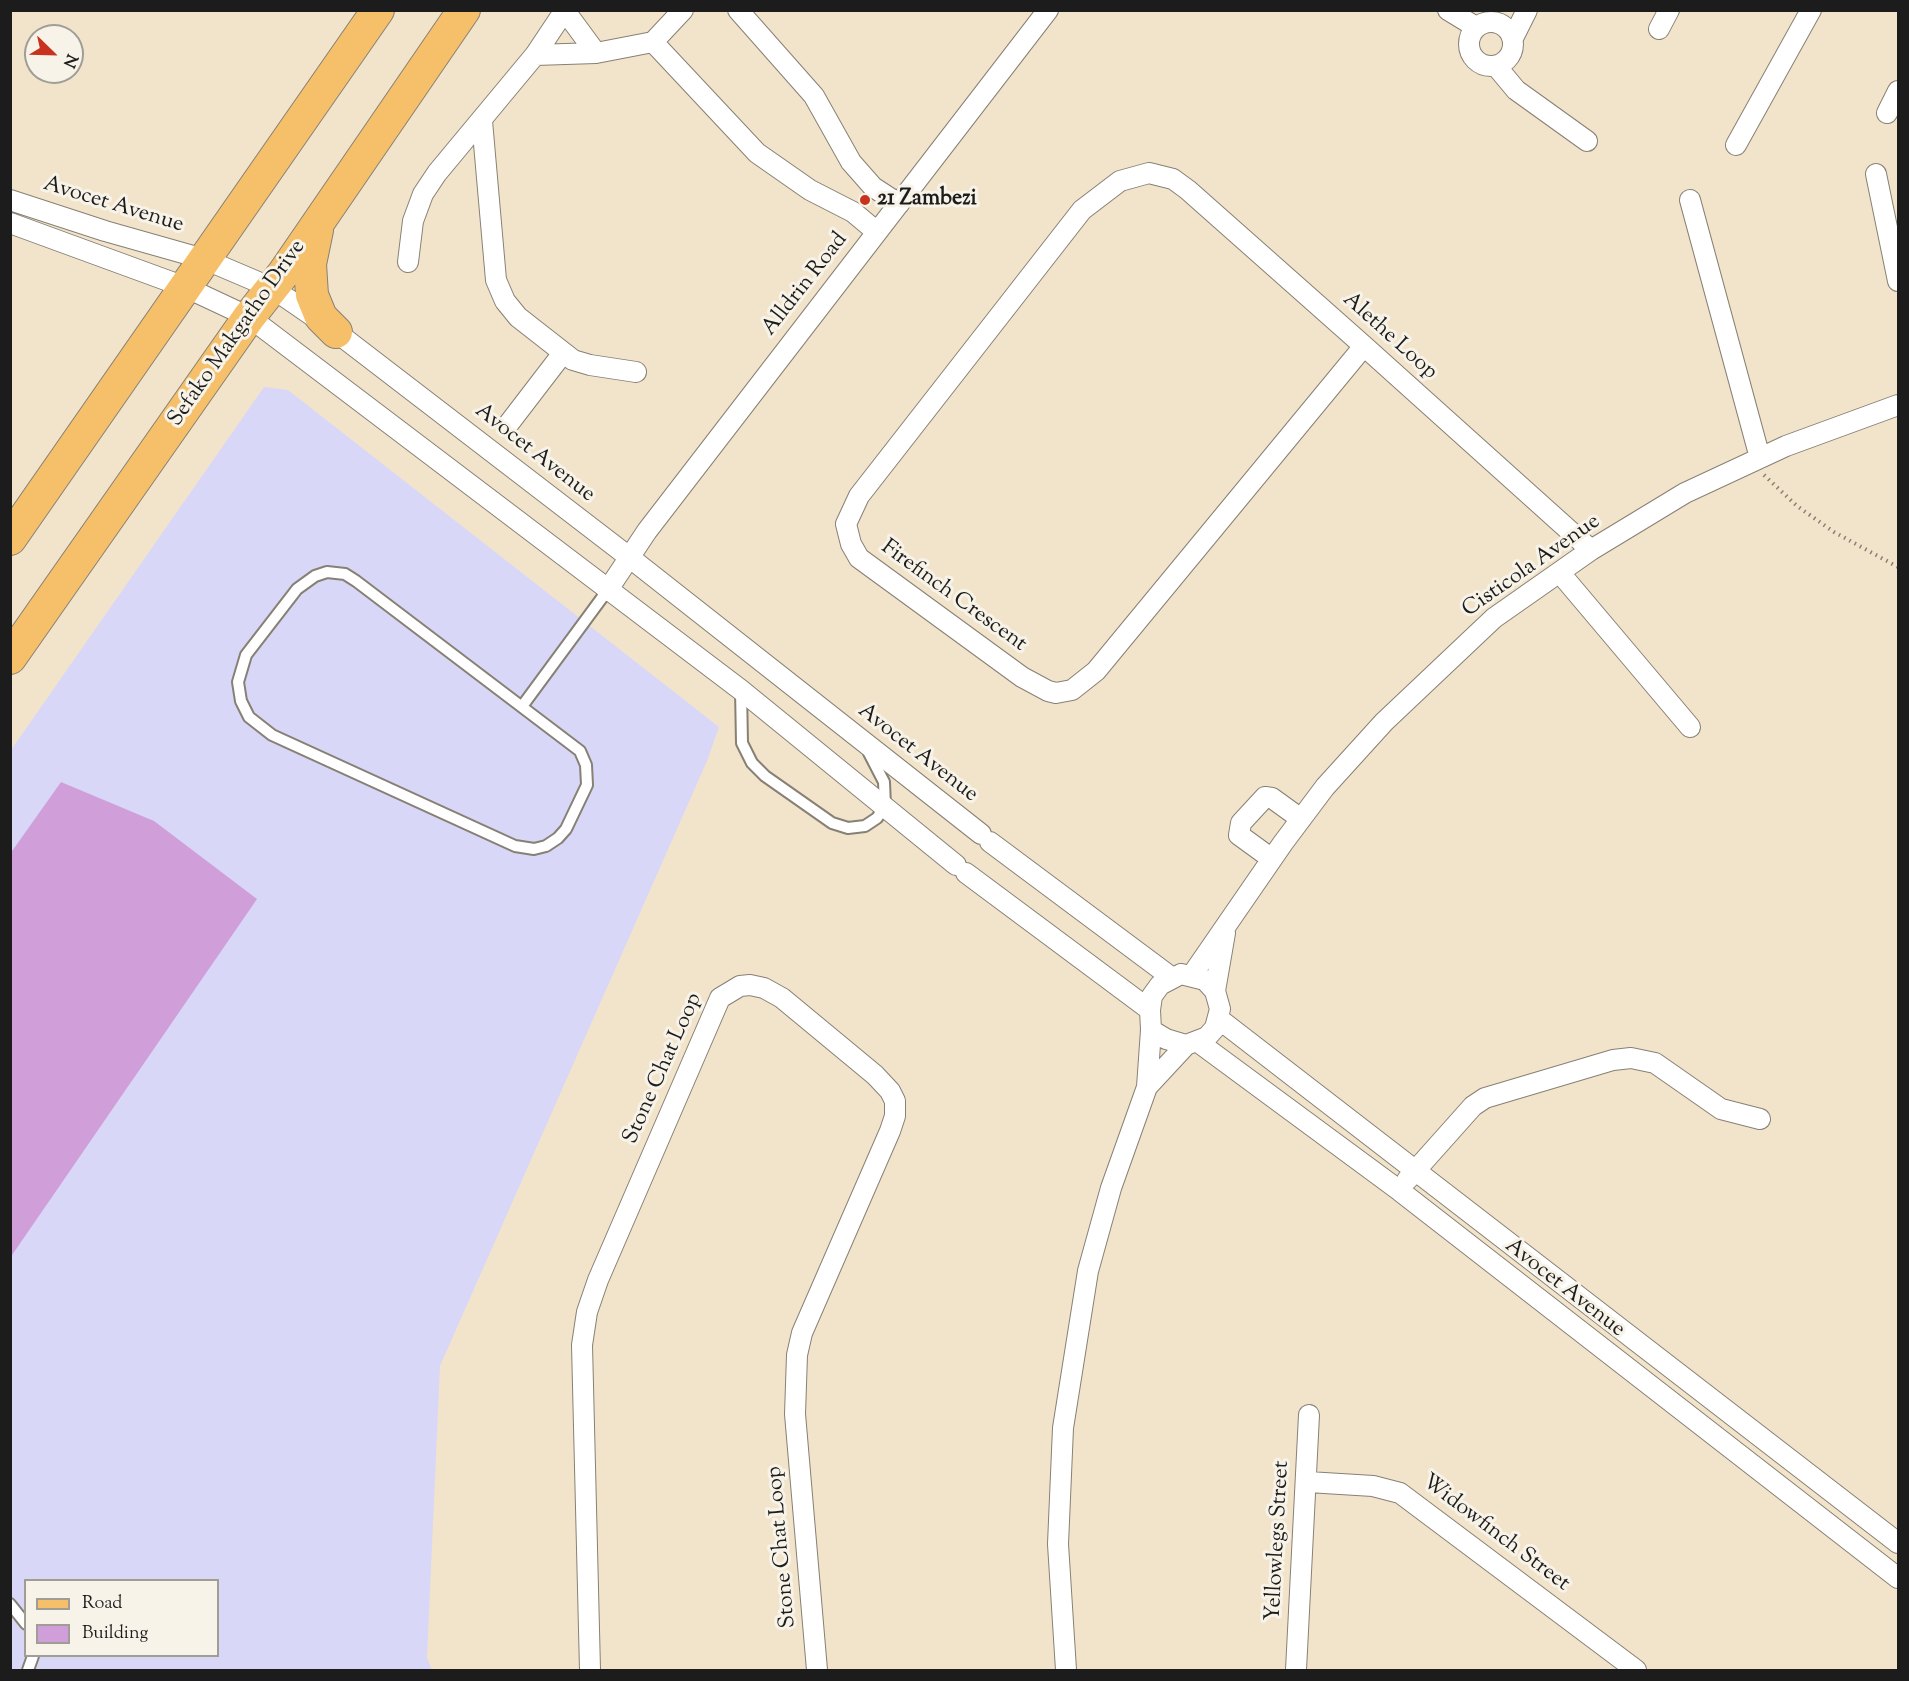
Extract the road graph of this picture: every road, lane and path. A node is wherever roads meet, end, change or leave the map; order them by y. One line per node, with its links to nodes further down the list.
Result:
1 (378, 10): 31 (main road)
2 (464, 10): 25 (main road, Sefako Makgatho Drive)
3 (683, 10): 14 (street)
4 (738, 10): 28 (street)
5 (1048, 10): 28 (street, Alldrin Road)
6 (1448, 10): 11 (street)
7 (1527, 10): 13 (street)
8 (1669, 10): 12 (street)
9 (1811, 10): 22 (street)
10 (565, 11): 15 (street); 16 (street)
11 (1476, 27): 13 (street); 17 (street)
12 (1659, 29)
13 (1512, 38): 17 (street)
14 (653, 42): 15 (street); 30 (street)
15 (596, 53): 16 (street)
16 (535, 55): 20 (street)
17 (1496, 66): 21 (street)
18 (1899, 91): 19 (street)
19 (1887, 113)
20 (482, 121): 32 (street); 39 (street)
21 (1587, 141)
22 (1736, 144)
23 (1149, 172): 38 (street, Alethe Loop); 38 (street, Firefinch Crescent)
24 (1876, 174): 33 (street)
25 (332, 199): 35 (main road, Sefako Makgatho Drive); 37 (main road)
26 (10, 200): 31 (street, Avocet Avenue)
27 (1690, 200): 43 (street)
28 (899, 204): 30 (street, Alldrin Road)
29 (10, 223): 34 (street)
30 (877, 232): 46 (street, Alldrin Road)
31 (204, 259): 34 (main road); 35 (street, Avocet Avenue)
32 (408, 262)
33 (1899, 281)
34 (185, 287): 36 (street); 44 (main road)
35 (272, 288): 36 (main road, Sefako Makgatho Drive); 37 (street, Avocet Avenue)
36 (249, 317): 49 (street); 50 (main road, Sefako Makgatho Drive)
37 (336, 332): 46 (street, Avocet Avenue)
38 (1364, 346): 45 (street, Alethe Loop)
39 (563, 353): 40 (street); 42 (street)
40 (636, 372)
41 (1899, 405): 43 (street, Cisticola Avenue)
42 (507, 426)
43 (1750, 463): 45 (street, Cisticola Avenue); 47 (path)
44 (10, 539)
45 (1591, 550): 48 (street, Cisticola Avenue)
46 (628, 557): 49 (street, Alldrin Road); 54 (street, Avocet Avenue)
47 (1899, 567)
48 (1560, 573): 53 (street); 56 (street, Cisticola Avenue)
49 (607, 591): 51 (street); 52 (lane)
50 (10, 658)
51 (741, 690): 55 (street); 55 (lane)
52 (523, 705): 52 (lane)
53 (1690, 727)
54 (863, 743): 55 (lane); 60 (street, Avocet Avenue)
55 (885, 806): 63 (street)
56 (1300, 819): 57 (street, Cisticola Avenue); 57 (street)
57 (1272, 860): 58 (street, Cisticola Avenue)
58 (1226, 927): 59 (street, Cisticola Avenue); 61 (street, Cisticola Avenue)
59 (1192, 975): 60 (street); 61 (street)
60 (1172, 977): 63 (street)
61 (1215, 991): 62 (street)
62 (1219, 1019): 64 (street); 67 (street, Avocet Avenue)
63 (1151, 1020): 64 (street); 65 (street)
64 (1192, 1043): 65 (street); 68 (street, Avocet Avenue)
65 (1147, 1087): 77 (street)
66 (1760, 1119): 67 (street)
67 (1415, 1170): 68 (street); 71 (street, Avocet Avenue)
68 (1400, 1191): 72 (street, Avocet Avenue)
69 (1309, 1415): 70 (street, Yellowlegs Street)
70 (1308, 1482): 78 (street, Yellowlegs Street); 79 (street, Widowfinch Street)
71 (1899, 1543)
72 (1899, 1578)
73 (10, 1604): 74 (lane)
74 (24, 1622)
75 (590, 1671): 76 (street, Stone Chat Loop)
76 (817, 1671)
77 (1066, 1671)
78 (1296, 1671)
79 (1636, 1671)

